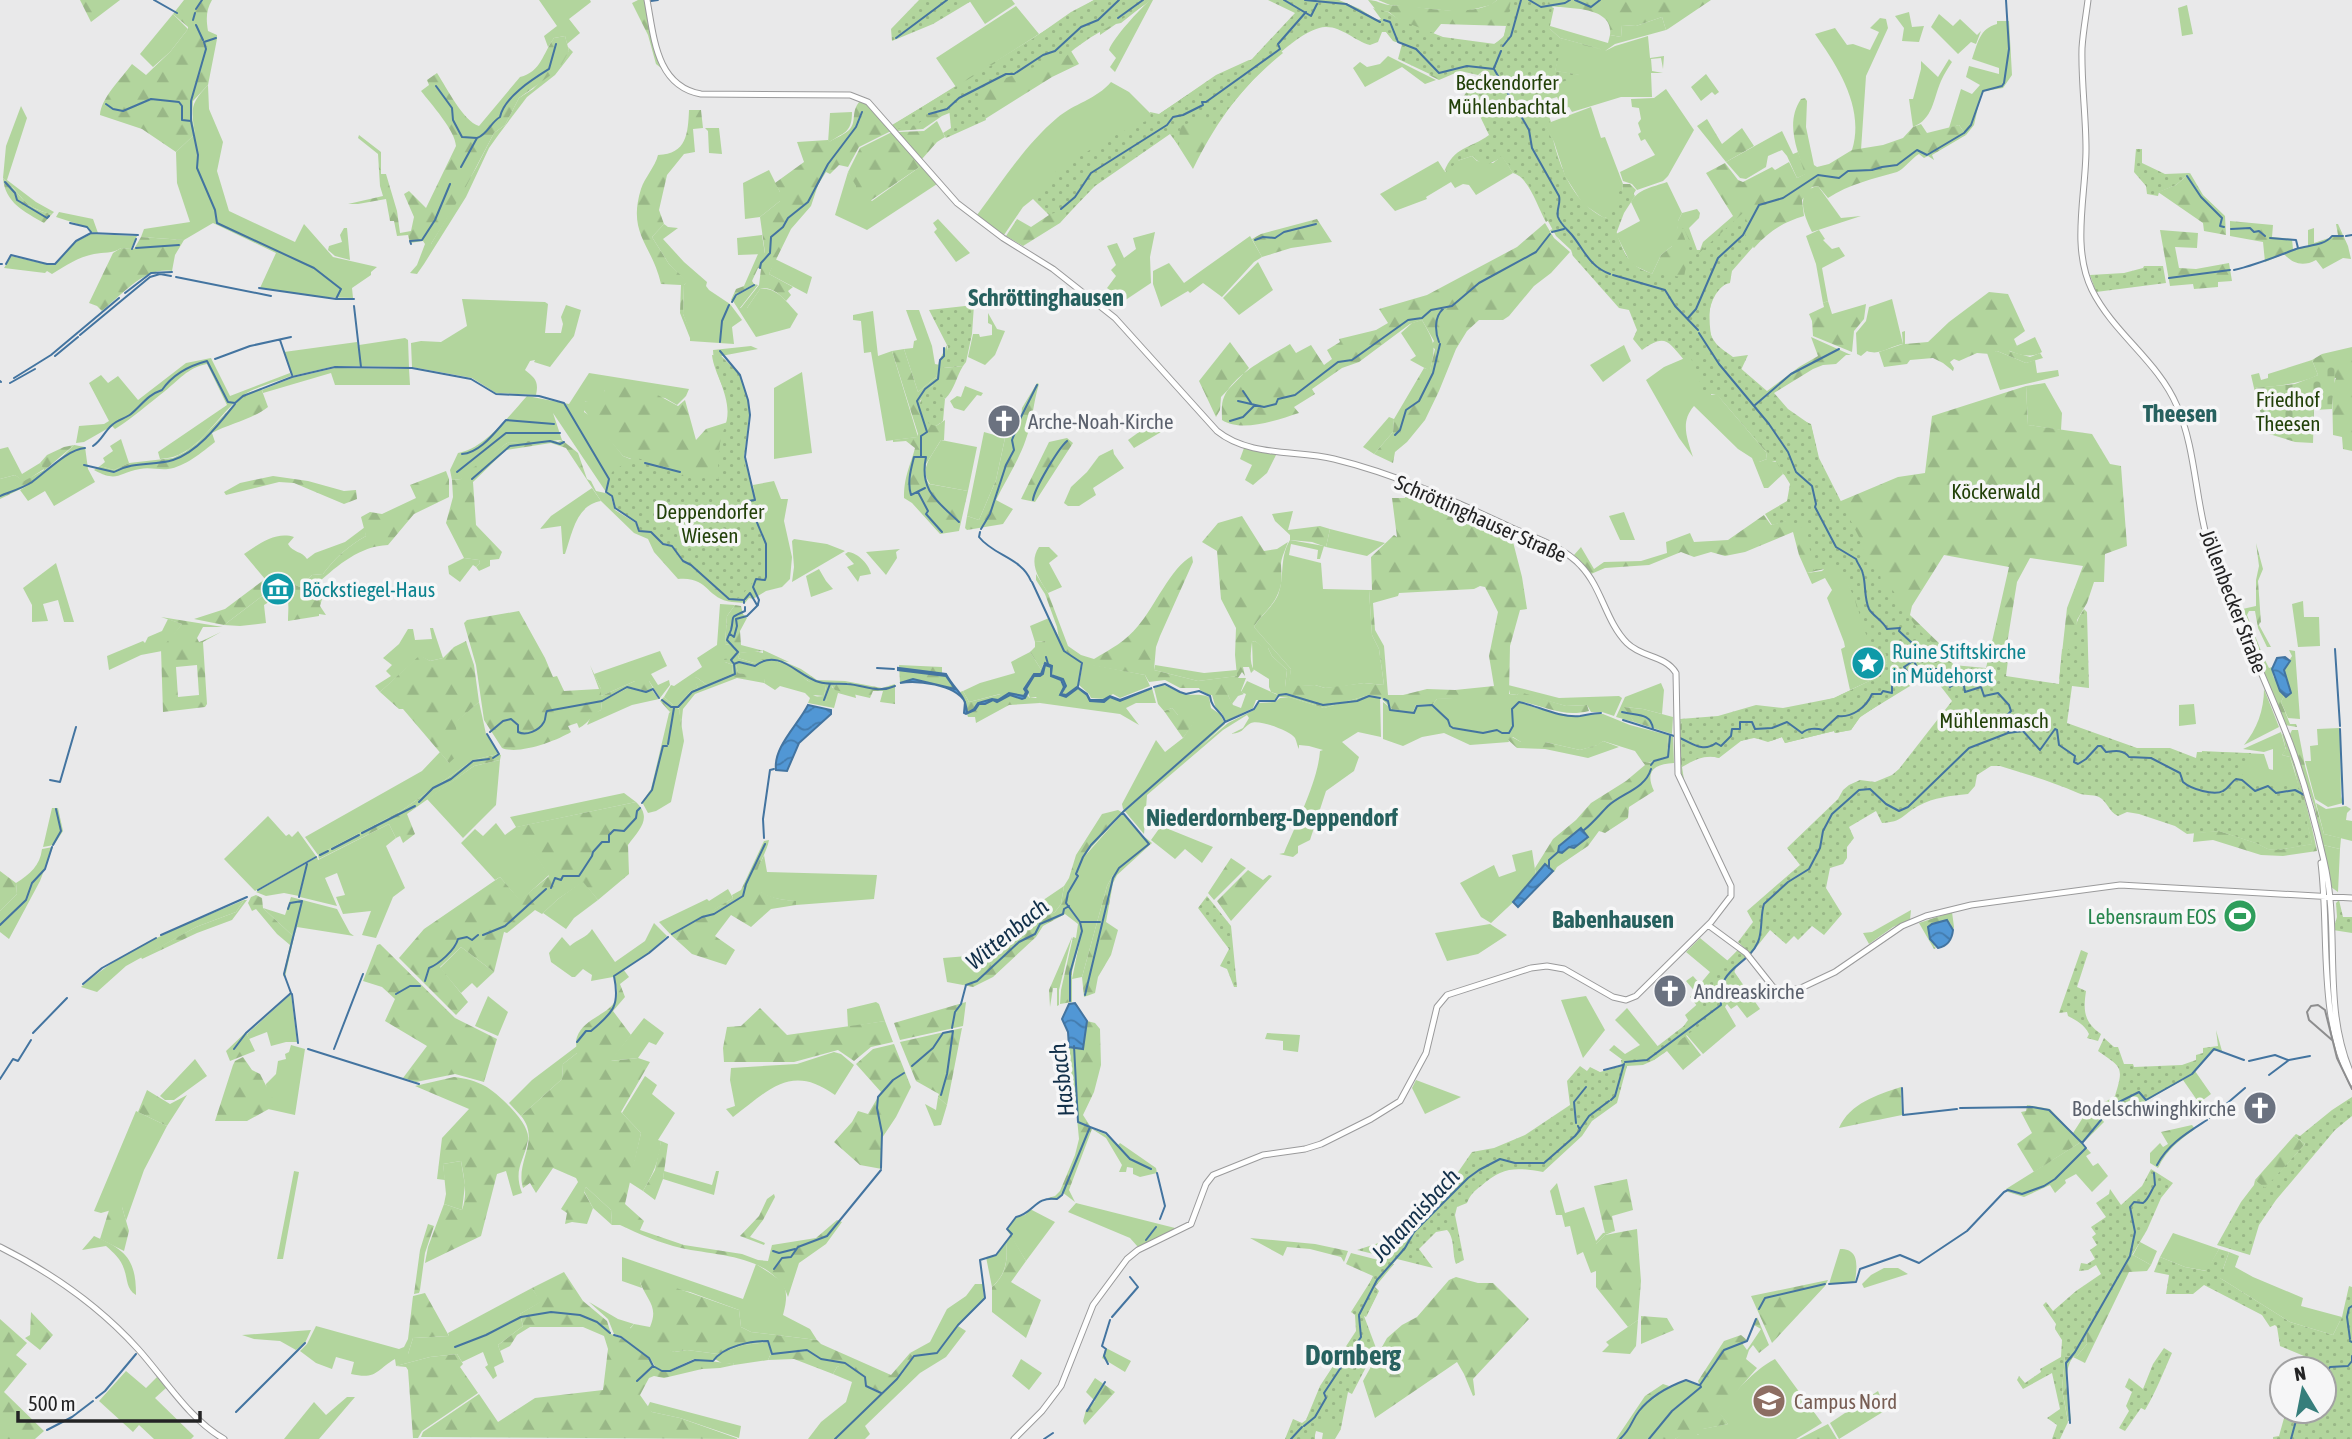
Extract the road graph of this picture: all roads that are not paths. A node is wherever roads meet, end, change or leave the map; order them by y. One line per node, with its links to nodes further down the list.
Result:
1 (647, 0): 9 (main road, Schröttinghauser Straße)
2 (2088, 0): 4 (main road, Jöllenbecker Straße)
3 (2296, 894): 4 (main road); 5 (main road); 9 (main road)
4 (2327, 895): 5 (main road); 6 (main road); 7 (main road); 8 (main road, Jöllenbecker Straße)
5 (2314, 896): 8 (main road)
6 (2352, 896): 7 (main road)
7 (2338, 897): 8 (main road)
8 (2327, 906): 10 (main road, Jöllenbecker Straße)
9 (1708, 925): 15 (main road)
10 (2331, 1000): 11 (main road, Jöllenbecker Straße); 12 (main road, Jöllenbecker Straße)
11 (2352, 1076)
12 (2352, 1083)
13 (0, 1247): 14 (main road)
14 (224, 1439)
15 (1014, 1439)

